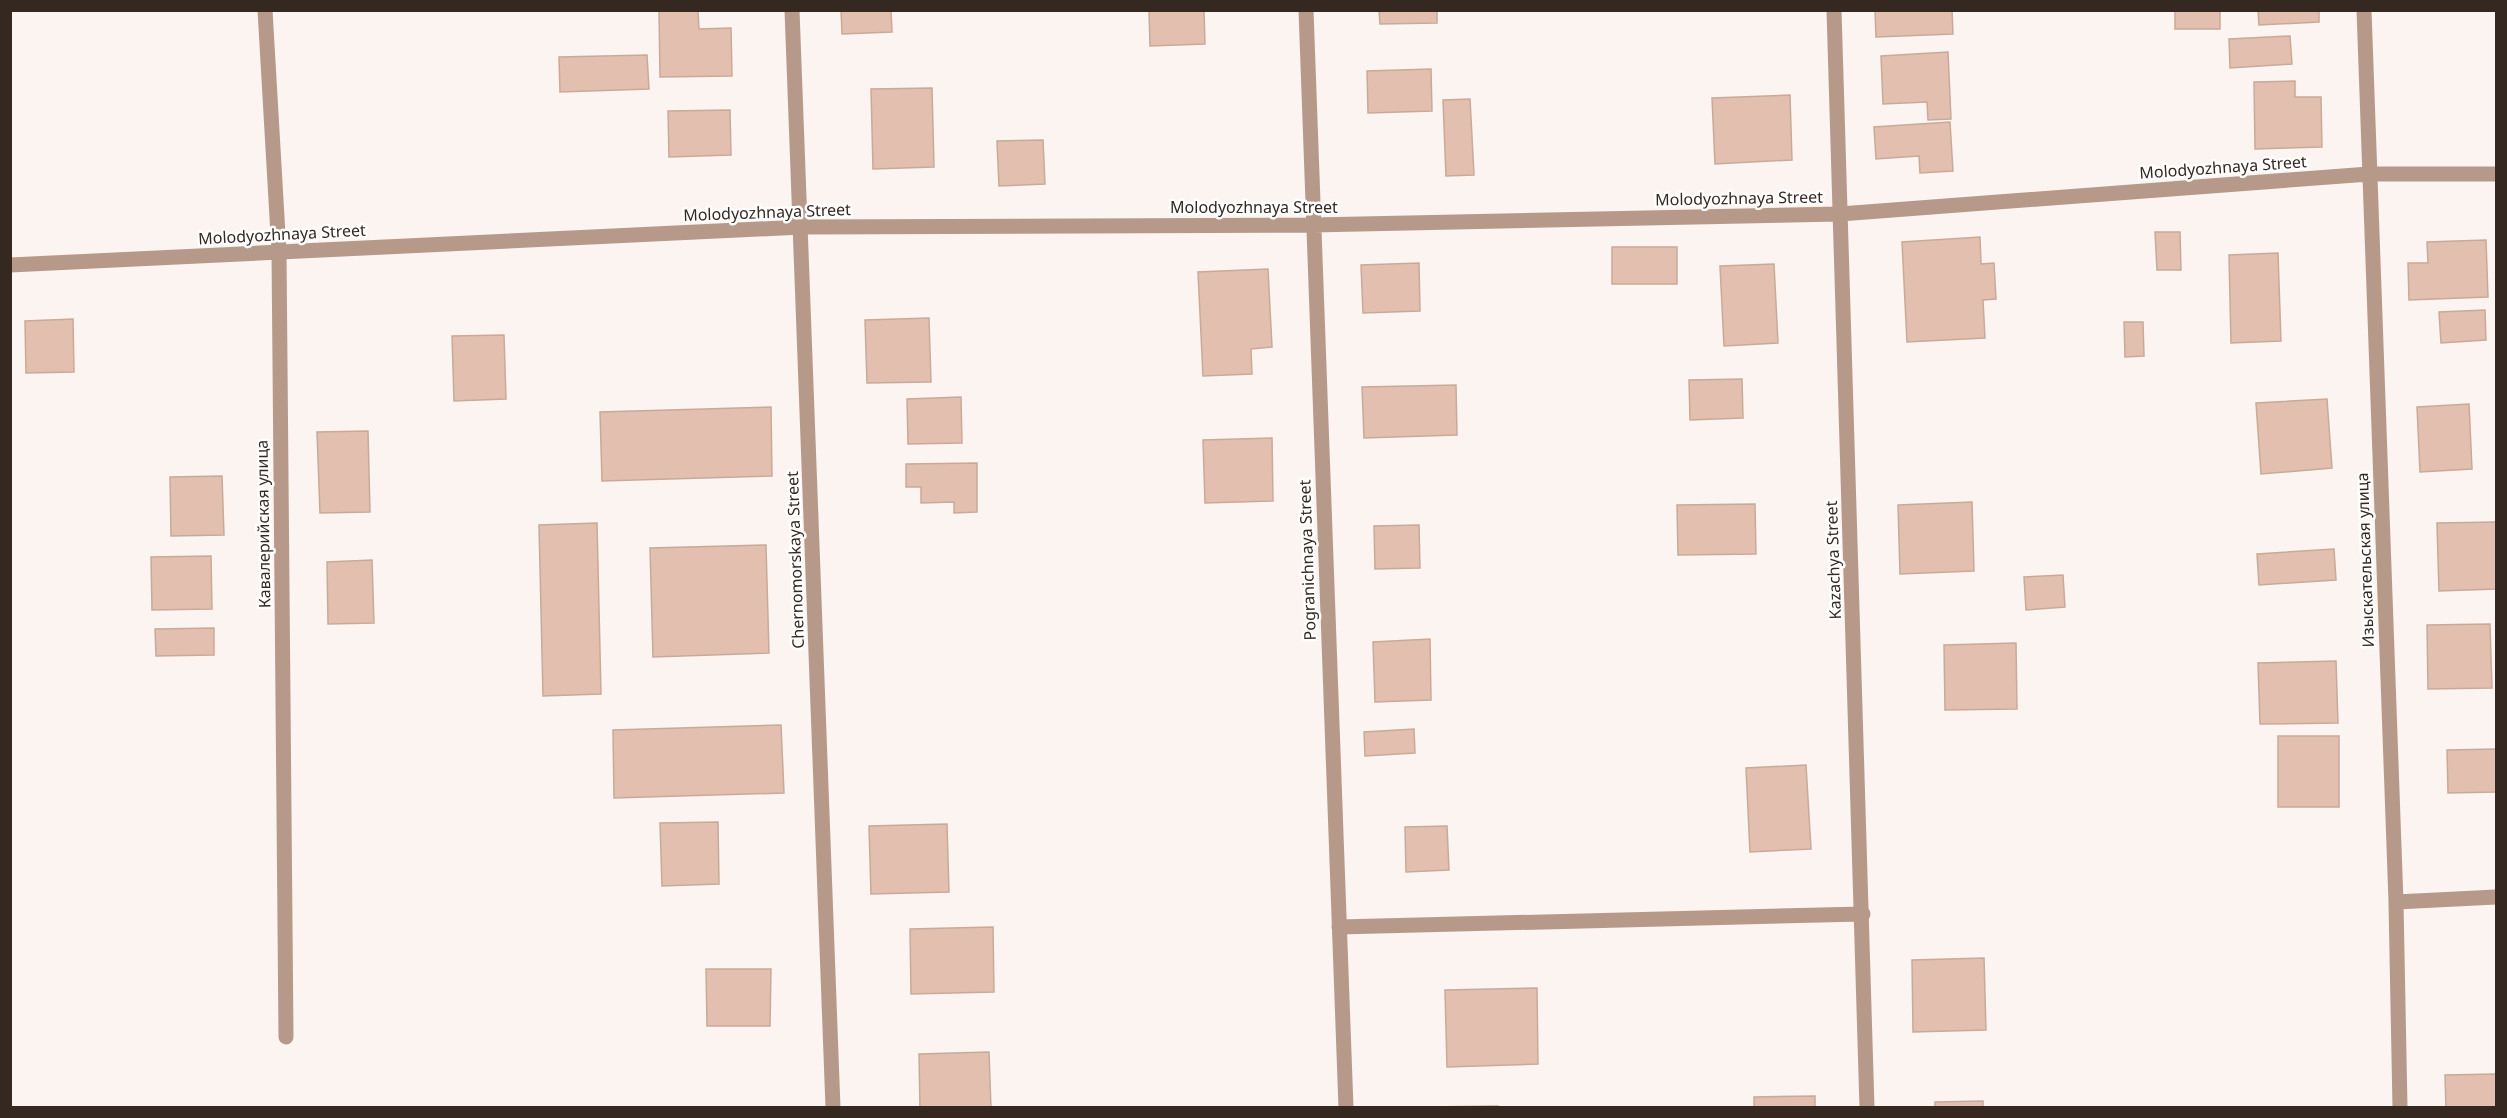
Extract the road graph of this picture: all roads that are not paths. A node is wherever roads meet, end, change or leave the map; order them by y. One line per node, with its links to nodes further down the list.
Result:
1 (265, 10): 11 (street, Кавалерийская улица)
2 (792, 10): 10 (street, Chernomorskaya Street)
3 (1306, 10): 9 (street, Pogranichnaya Street)
4 (1834, 10): 8 (street, Kazachya Street)
5 (2364, 10): 6 (street, Изыскательская улица)
6 (2369, 174): 7 (street, Molodyozhnaya Street); 8 (street, Molodyozhnaya Street); 14 (street, Изыскательская улица)
7 (2496, 174)
8 (1840, 214): 9 (street, Molodyozhnaya Street); 15 (street, Kazachya Street)
9 (1313, 225): 10 (street, Molodyozhnaya Street); 16 (street, Pogranichnaya Street)
10 (802, 227): 11 (street, Molodyozhnaya Street); 18 (street, Chernomorskaya Street)
11 (279, 252): 12 (street, Molodyozhnaya Street); 17 (street, Кавалерийская улица)
12 (10, 265)
13 (2496, 897): 14 (street)
14 (2396, 902): 21 (street, Изыскательская улица)
15 (1863, 914): 16 (street); 20 (street, Kazachya Street)
16 (1339, 927): 19 (street, Pogranichnaya Street)
17 (286, 1037)
18 (833, 1107)
19 (1346, 1107)
20 (1867, 1107)
21 (2400, 1107)

